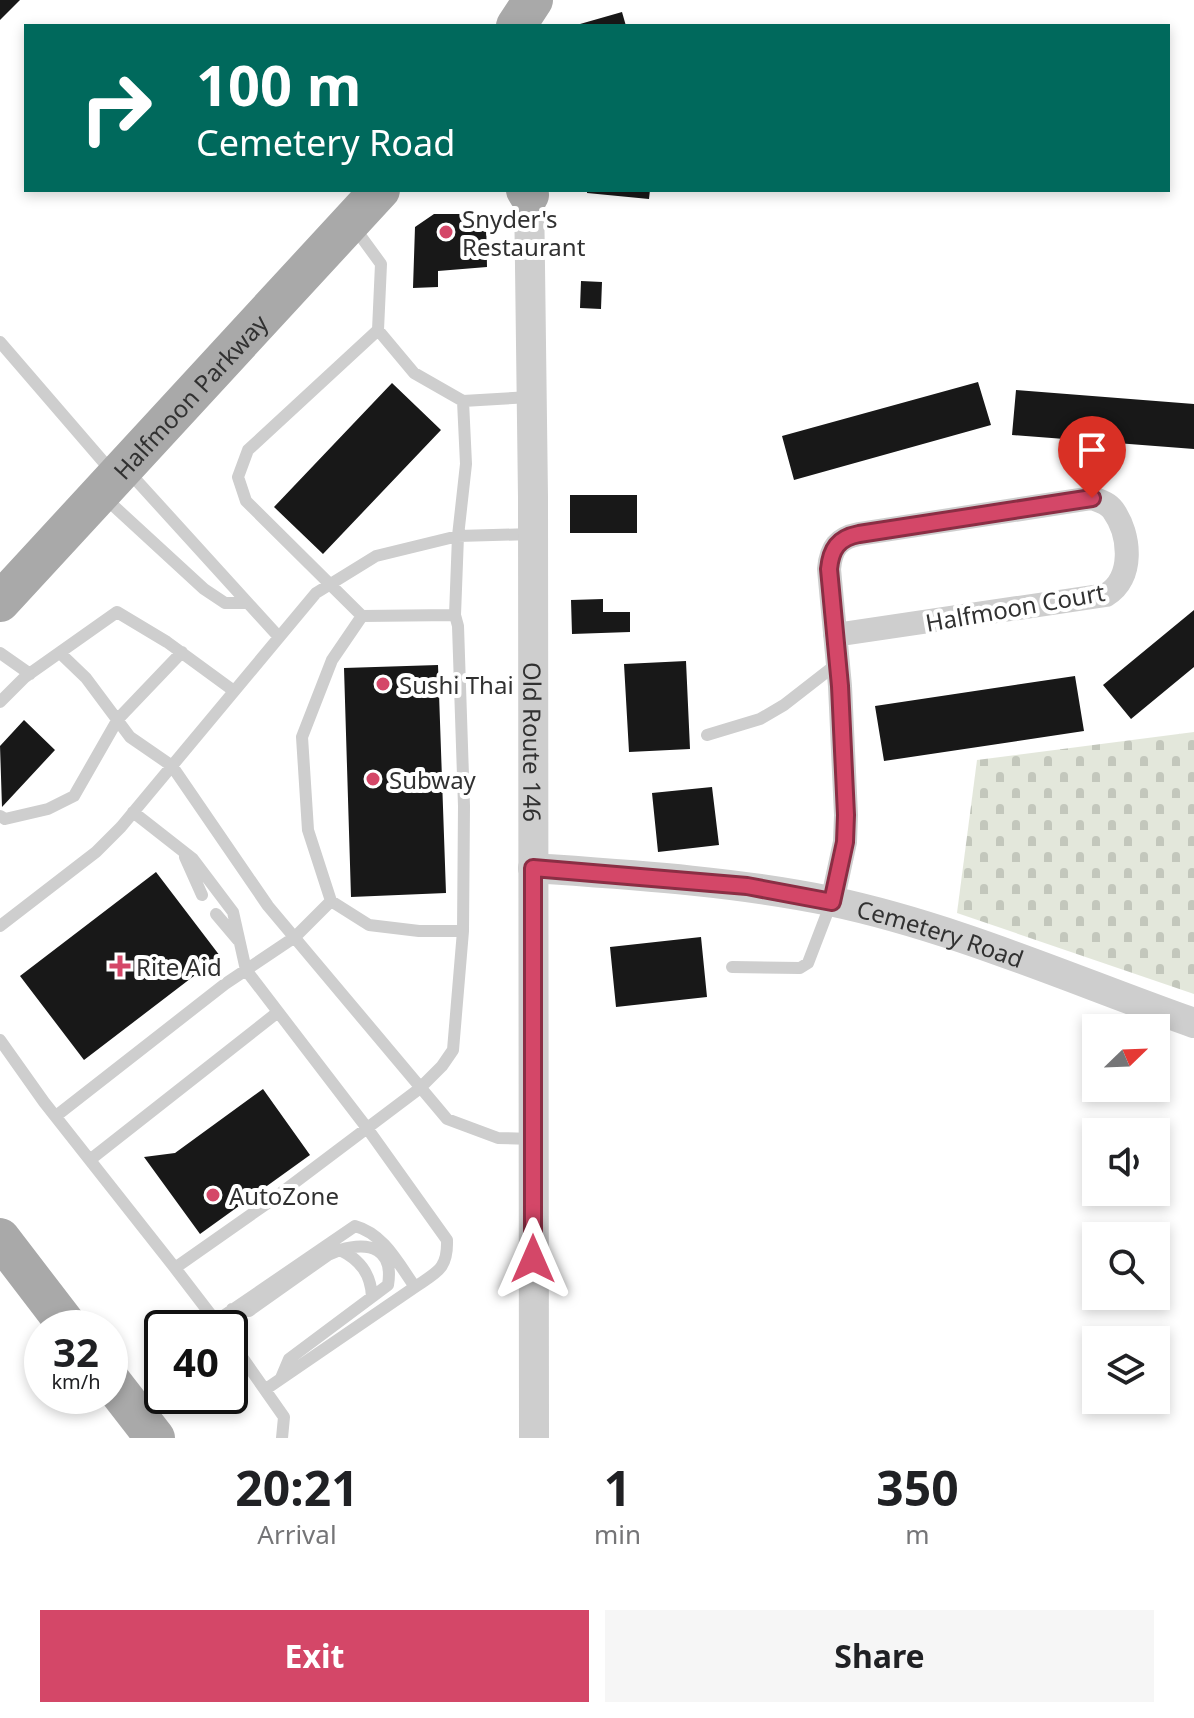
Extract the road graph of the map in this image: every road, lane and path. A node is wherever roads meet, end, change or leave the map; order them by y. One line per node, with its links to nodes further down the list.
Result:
1 (378, 192): 3 (main road, Halfmoon Parkway)
2 (528, 192): 6 (street, Old Route 146)
3 (351, 222): 4 (lane); 8 (main road, Halfmoon Parkway)
4 (378, 330): 7 (lane); 11 (lane)
5 (0, 342): 8 (lane)
6 (531, 397): 7 (lane); 9 (street, Old Route 146)
7 (463, 401): 10 (lane)
8 (114, 480): 12 (main road, Halfmoon Parkway); 13 (lane); 13 (lane)
9 (532, 534): 10 (lane); 31 (street, Old Route 146)
10 (458, 536): 11 (lane); 14 (lane)
11 (328, 585): 15 (lane); 17 (lane)
12 (0, 602)
13 (247, 603): 17 (lane)
14 (455, 615): 15 (lane); 37 (lane)
15 (362, 616): 33 (lane)
16 (835, 635): 16 (street, Halfmoon Court); 21 (street, Halfmoon Court)
17 (278, 636): 23 (lane)
18 (182, 652): 20 (lane); 23 (lane); 25 (lane)
19 (0, 653): 22 (lane)
20 (60, 653): 22 (lane); 25 (lane)
21 (838, 663): 26 (lane); 34 (street, Halfmoon Court)
22 (30, 674): 24 (lane)
23 (234, 691): 27 (lane)
24 (0, 702)
25 (118, 719): 27 (lane); 29 (lane)
26 (707, 735)
27 (172, 766): 28 (lane); 38 (lane)
28 (133, 812): 30 (lane); 36 (lane)
29 (0, 816)
30 (182, 851): 32 (lane); 39 (lane)
31 (533, 868): 34 (street, Cemetery Road); 48 (street, Old Route 146)
32 (202, 895)
33 (331, 901): 37 (lane); 38 (lane)
34 (832, 902): 40 (lane); 43 (street, Cemetery Road)
35 (216, 914): 39 (lane)
36 (0, 926)
37 (463, 931): 45 (lane)
38 (295, 937): 41 (lane); 45 (lane)
39 (240, 943): 41 (lane)
40 (732, 967)
41 (246, 970): 42 (lane); 46 (lane)
42 (278, 1012): 47 (lane); 49 (lane)
43 (1194, 1023)
44 (0, 1040): 46 (lane)
45 (419, 1089): 47 (lane); 48 (lane)
46 (56, 1116): 49 (lane)
47 (367, 1128): 52 (lane); 53 (lane)
48 (533, 1139): 64 (street, Old Route 146)
49 (91, 1159): 52 (lane)
50 (0, 1238): 56 (main road)
51 (340, 1250): 54 (lane); 54 (lane); 55 (lane)
52 (175, 1268): 57 (lane)
53 (415, 1287): 55 (lane); 59 (lane)
54 (372, 1297): 59 (lane)
55 (232, 1309)
56 (55, 1310)
57 (208, 1310)
58 (248, 1364): 60 (lane)
59 (281, 1378): 60 (lane)
60 (266, 1389): 63 (lane)
61 (128, 1403): 62 (main road)
62 (155, 1438)
63 (282, 1438)
64 (534, 1438)

